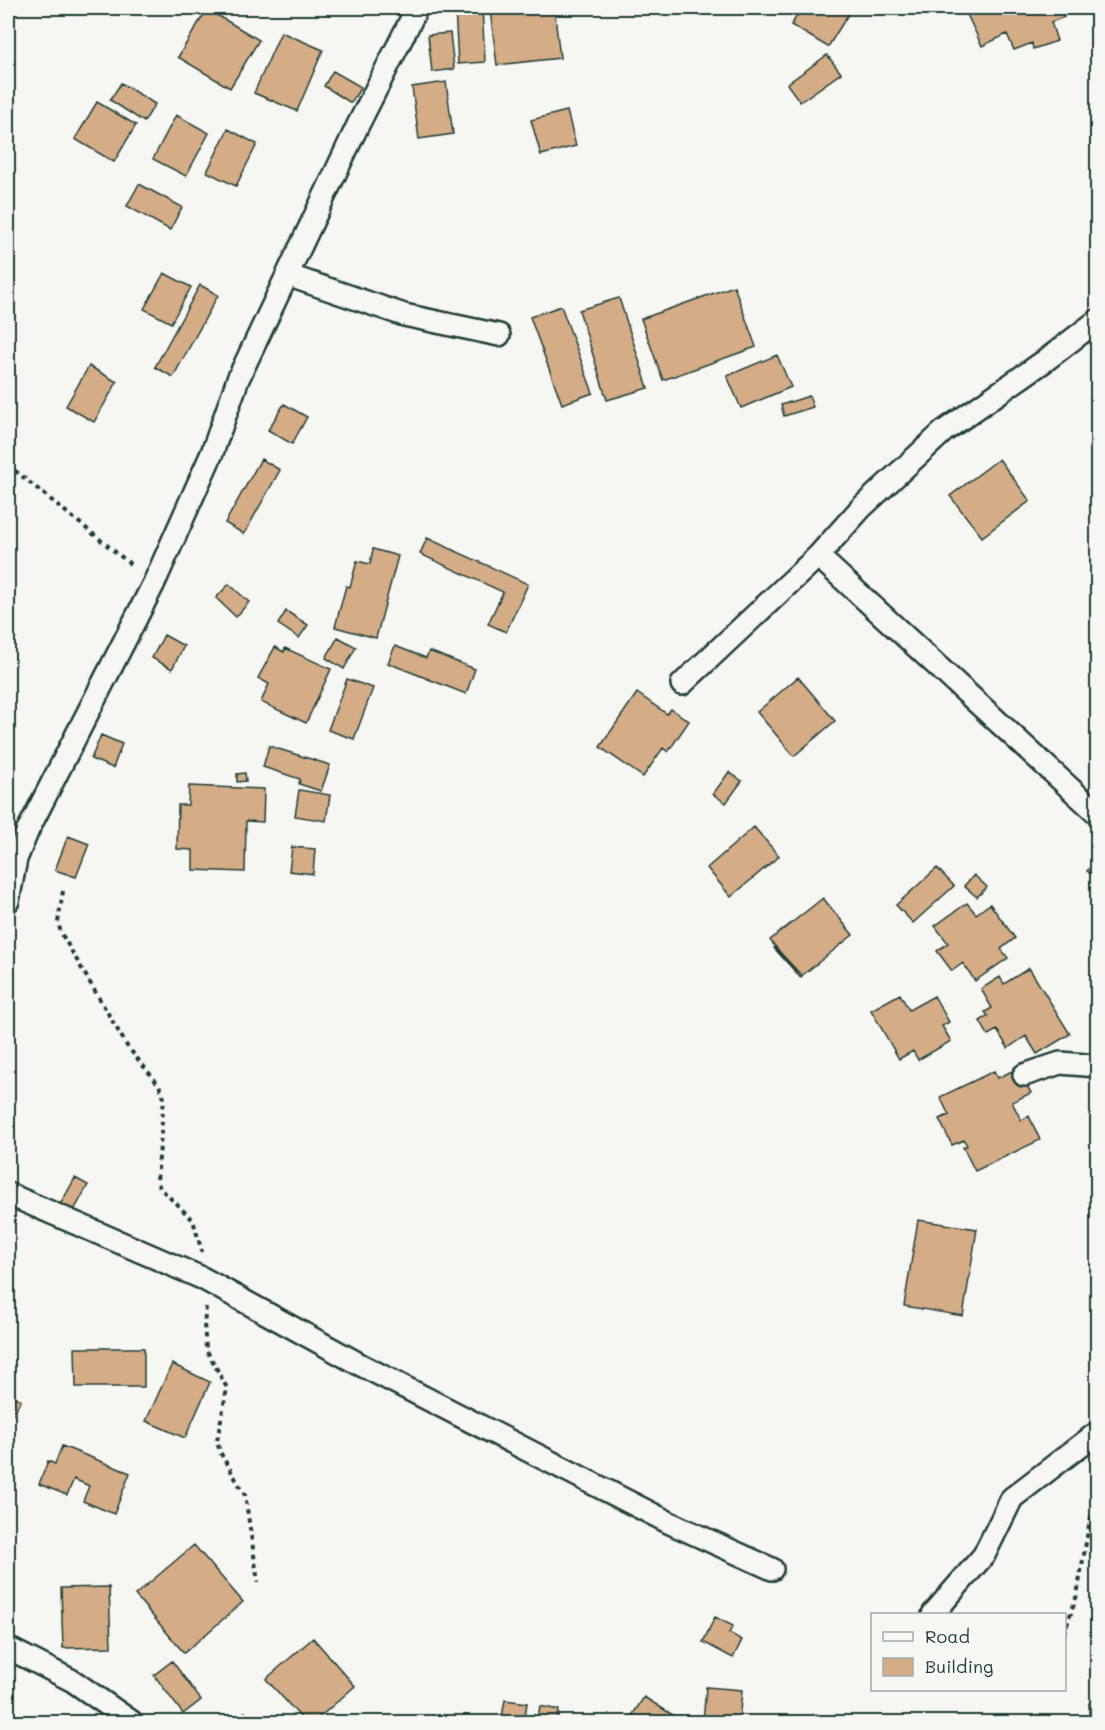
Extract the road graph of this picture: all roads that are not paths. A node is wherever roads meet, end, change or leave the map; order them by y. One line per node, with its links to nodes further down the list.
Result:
1 (417, 8): 2 (street)
2 (287, 275): 4 (street); 8 (street)
3 (1098, 320): 5 (street)
4 (498, 335)
5 (818, 556): 6 (street); 7 (street)
6 (682, 684)
7 (1098, 814)
8 (8, 901)
9 (1098, 1066): 10 (street)
10 (1024, 1075)
11 (8, 1194): 13 (street)
12 (1098, 1432): 14 (street)
13 (772, 1569)
14 (934, 1613)
15 (8, 1648): 16 (street)
16 (132, 1722)

